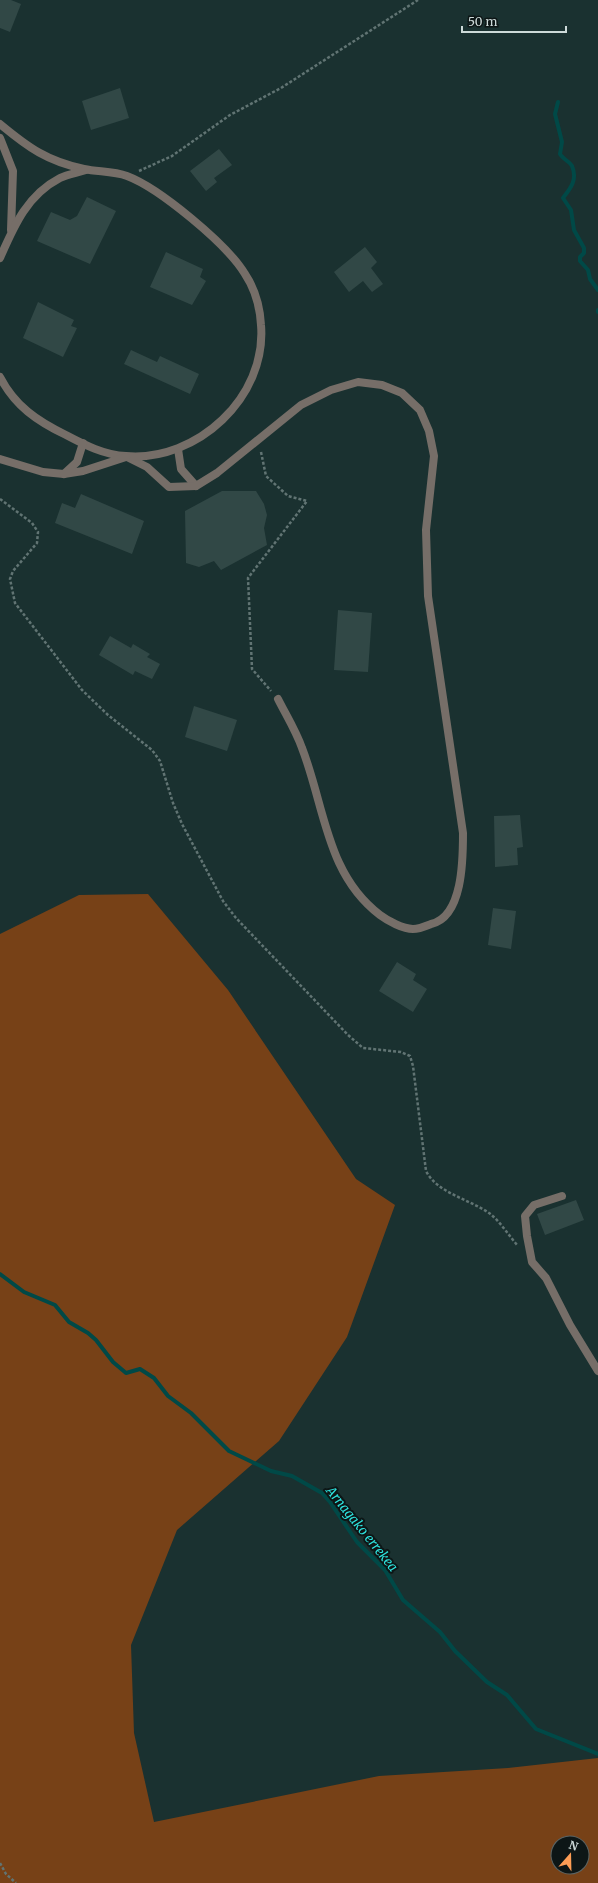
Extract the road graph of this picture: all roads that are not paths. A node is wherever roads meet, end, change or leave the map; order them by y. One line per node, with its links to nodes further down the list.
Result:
1 (0, 124): 3 (street)
2 (0, 138): 4 (street)
3 (87, 170): 4 (street); 8 (street)
4 (11, 232): 5 (street)
5 (0, 258)
6 (0, 377): 7 (street)
7 (83, 443): 9 (street); 11 (street)
8 (178, 449): 9 (street); 12 (street)
9 (127, 457): 11 (street); 12 (street)
10 (0, 459): 11 (street)
11 (64, 474)
12 (196, 486): 13 (street)
13 (278, 699)
14 (562, 1196): 15 (street)
15 (598, 1371)

